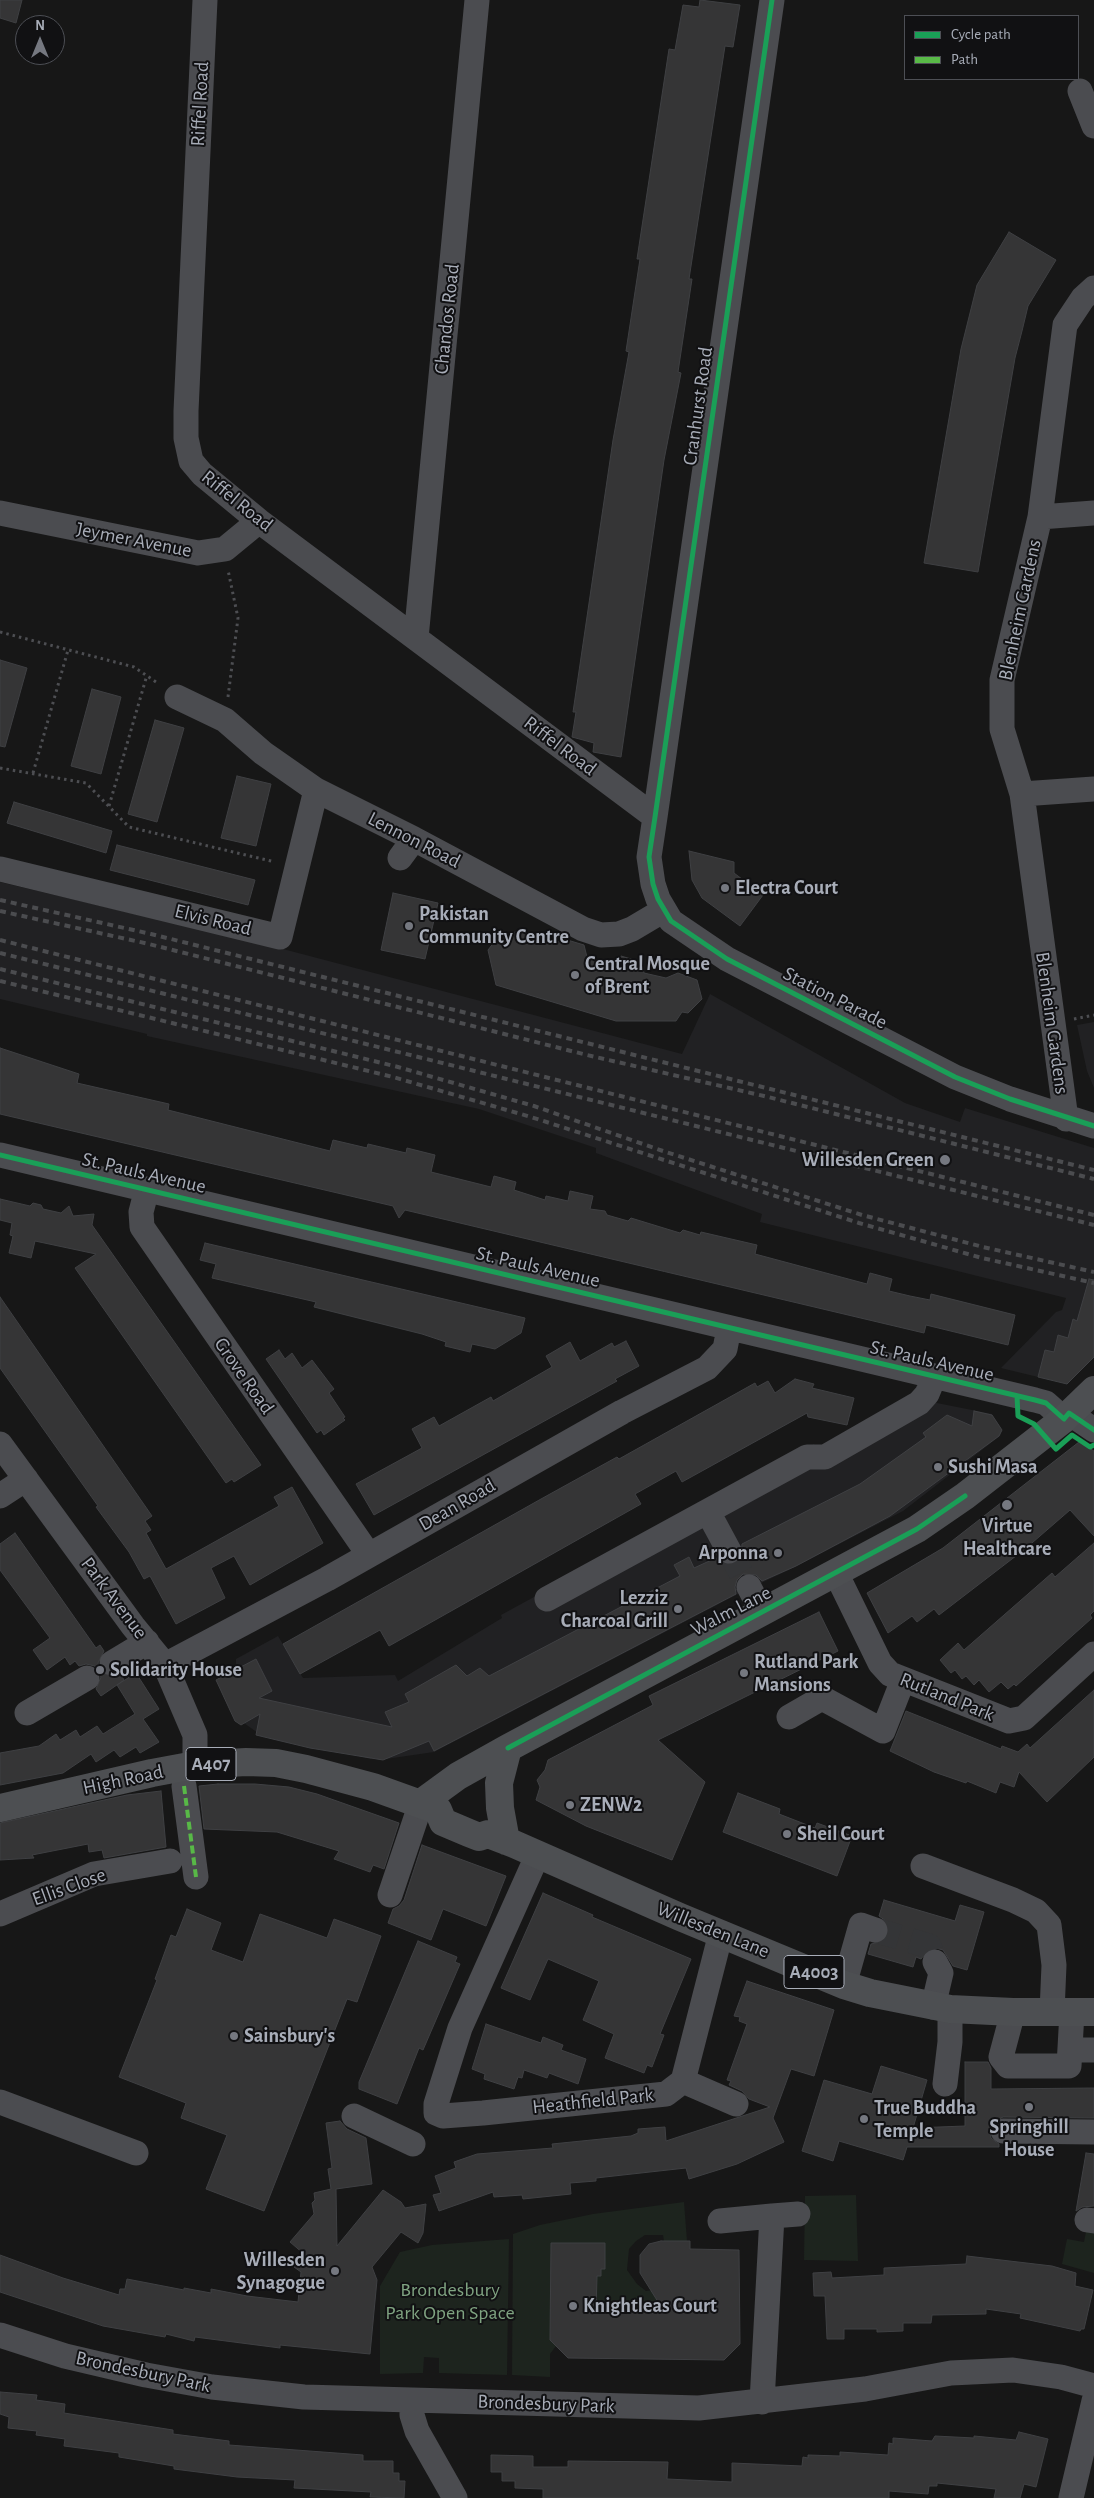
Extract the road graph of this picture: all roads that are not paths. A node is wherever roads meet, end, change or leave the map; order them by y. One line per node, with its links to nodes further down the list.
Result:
1 (205, 0): 10 (street, Riffel Road)
2 (478, 0): 11 (street, Chandos Road)
3 (772, 0): 16 (street, Cranhurst Road)
4 (1080, 91): 5 (street)
5 (1094, 126)
6 (1094, 288): 9 (street, Blenheim Gardens)
7 (0, 513): 10 (street, Jeymer Avenue)
8 (1094, 513): 9 (street)
9 (1040, 517): 15 (street, Blenheim Gardens)
10 (259, 521): 11 (street, Riffel Road)
11 (416, 638): 16 (street, Riffel Road)
12 (177, 697): 14 (street, Lennon Road)
13 (1094, 789): 15 (street)
14 (316, 790): 17 (street, Lennon Road); 19 (street, Elvis Road)
15 (1022, 794): 21 (street, Blenheim Gardens)
16 (655, 817): 20 (street, Station Parade)
17 (414, 839): 18 (street); 20 (street, Lennon Road)
18 (400, 858)
19 (0, 869)
20 (664, 910): 21 (street, Station Parade)
21 (1066, 1119): 22 (street, Station Parade)
22 (1094, 1126)
23 (0, 1155): 24 (street, St. Pauls Avenue)
24 (147, 1189): 25 (street, St. Pauls Avenue); 35 (street, Grove Road)
25 (729, 1328): 26 (street, St. Pauls Avenue); 35 (street, Dean Road)
26 (934, 1377): 28 (street, St. Pauls Avenue); 33 (street)
27 (1094, 1390): 28 (main road, Walm Lane)
28 (1067, 1416): 29 (street, St. Pauls Avenue); 36 (main road, Walm Lane)
29 (1094, 1430)
30 (0, 1444): 31 (street, Park Avenue)
31 (26, 1479): 32 (street); 40 (street, Park Avenue)
32 (0, 1496)
33 (708, 1512): 34 (street); 38 (street)
34 (729, 1551)
35 (369, 1555): 43 (street, Dean Road)
36 (836, 1573): 39 (main road, Walm Lane); 45 (street, Rutland Park)
37 (749, 1587): 39 (street)
38 (547, 1599)
39 (762, 1612): 48 (main road, Walm Lane)
40 (147, 1642): 42 (street); 43 (street, Park Avenue)
41 (1094, 1654): 45 (street, Rutland Park)
42 (112, 1663)
43 (165, 1665): 49 (street, Park Avenue)
44 (87, 1678): 46 (street)
45 (903, 1680): 47 (street)
46 (28, 1713)
47 (788, 1717)
48 (508, 1748): 50 (main road, Walm Lane); 52 (main road)
49 (189, 1776): 50 (main road, High Road / A407); 51 (main road, High Road / A407); 56 (street, Park Avenue)
50 (429, 1806): 52 (main road, Willesden Lane / A4003); 57 (street)
51 (0, 1808)
52 (497, 1838): 53 (main road, Willesden Lane / A4003)
53 (538, 1854): 60 (main road, Willesden Lane / A4003); 71 (street)
54 (170, 1861): 58 (street, Ellis Close)
55 (923, 1866): 65 (street)
56 (196, 1877)
57 (390, 1895)
58 (0, 1914)
59 (875, 1930): 62 (street)
60 (721, 1933): 62 (main road, Willesden Lane / A4003); 67 (street)
61 (935, 1962): 63 (street)
62 (844, 1985): 63 (main road, Willesden Lane / A4003)
63 (942, 2008): 64 (main road, Willesden Lane / A4003); 68 (street)
64 (1013, 2012): 65 (main road, Willesden Lane / A4003); 66 (street)
65 (1072, 2012): 66 (street)
66 (1082, 2050)
67 (683, 2082): 70 (street); 71 (street, Heathfield Park)
68 (945, 2084)
69 (0, 2102): 75 (street)
70 (736, 2104)
71 (436, 2113): 72 (street)
72 (354, 2116)
73 (1003, 2131): 74 (street)
74 (1094, 2132)
75 (136, 2153)
76 (798, 2214): 77 (street)
77 (772, 2216): 78 (street); 83 (street)
78 (720, 2221)
79 (0, 2335): 81 (street, Brondesbury Park)
80 (1094, 2386): 83 (street, Brondesbury Park)
81 (412, 2400): 83 (street, Brondesbury Park); 84 (street)
82 (1094, 2401): 85 (street)
83 (762, 2402)
84 (456, 2498)
85 (1071, 2498)

